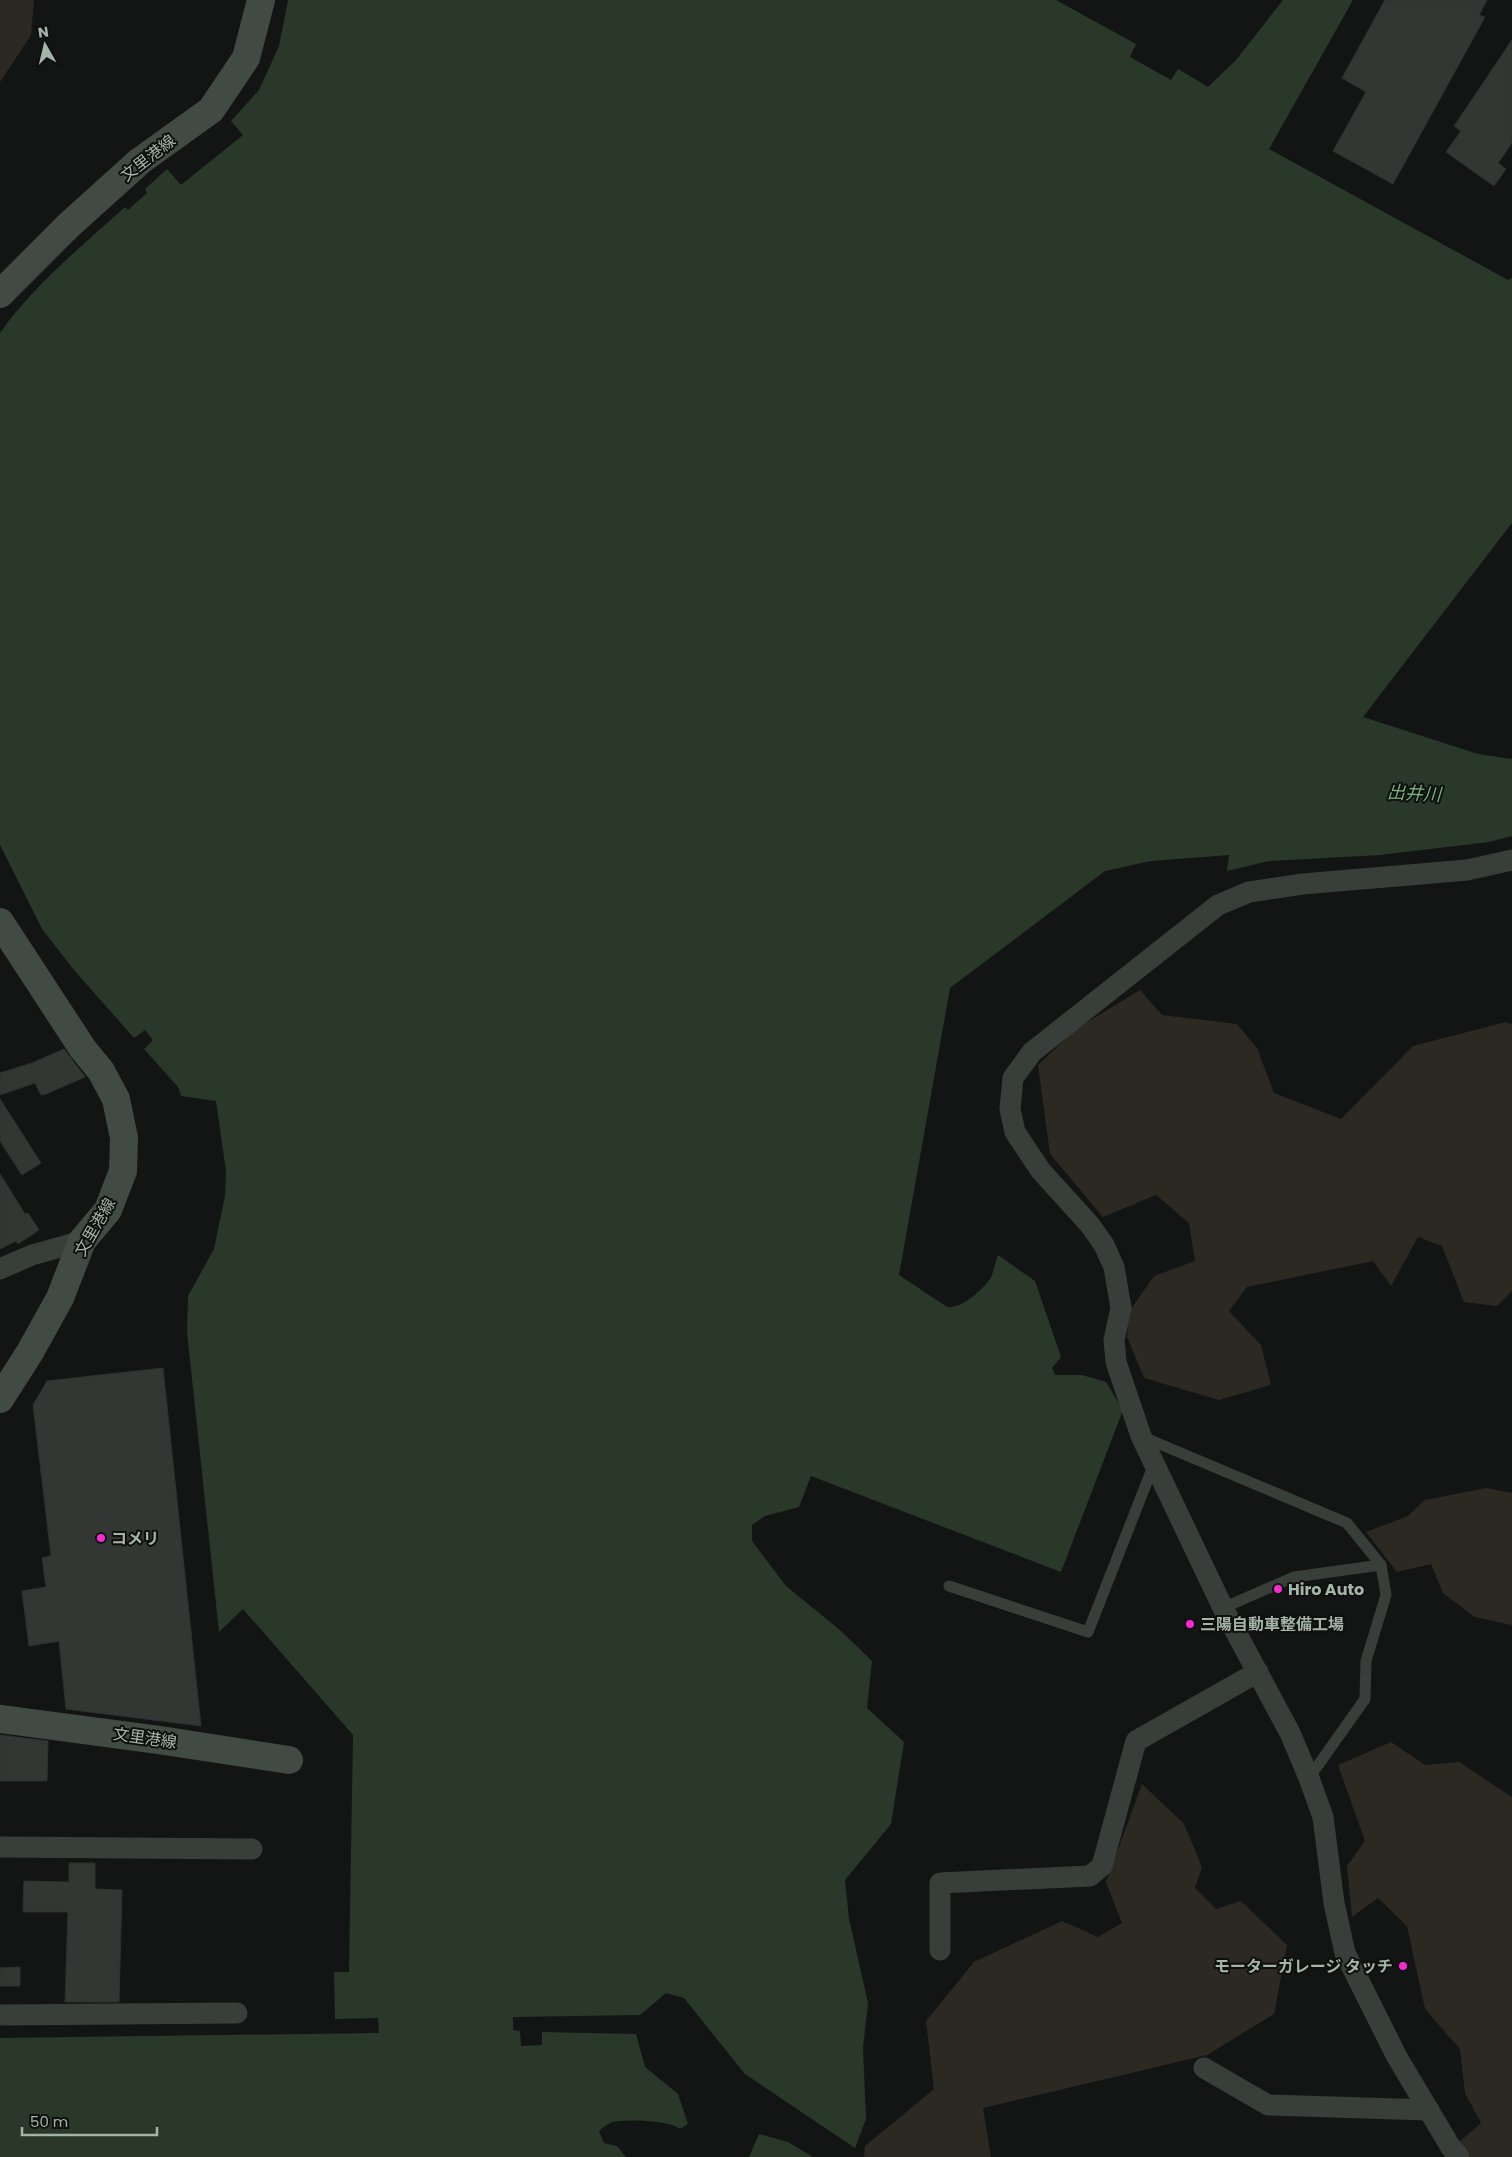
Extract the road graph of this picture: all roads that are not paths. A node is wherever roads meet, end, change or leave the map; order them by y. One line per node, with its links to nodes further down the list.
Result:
1 (261, 0): 2 (main road, 文里港線)
2 (0, 294)
3 (1512, 860): 8 (street)
4 (0, 922): 5 (main road, 文里港線)
5 (82, 1241): 6 (street); 7 (main road, 文里港線)
6 (0, 1269)
7 (0, 1399)
8 (1141, 1436): 9 (street); 10 (lane)
9 (1154, 1464): 11 (lane); 12 (street)
10 (1381, 1565): 12 (lane); 16 (lane)
11 (949, 1586)
12 (1223, 1608): 13 (street)
13 (1258, 1672): 16 (street); 19 (street)
14 (0, 1719): 15 (main road, 文里港線)
15 (289, 1760)
16 (1309, 1778): 23 (street)
17 (0, 1847): 18 (street)
18 (252, 1849)
19 (940, 1950)
20 (237, 2013): 21 (street)
21 (0, 2015)
22 (1204, 2068): 23 (street)
23 (1428, 2110): 24 (street)
24 (1459, 2157)

